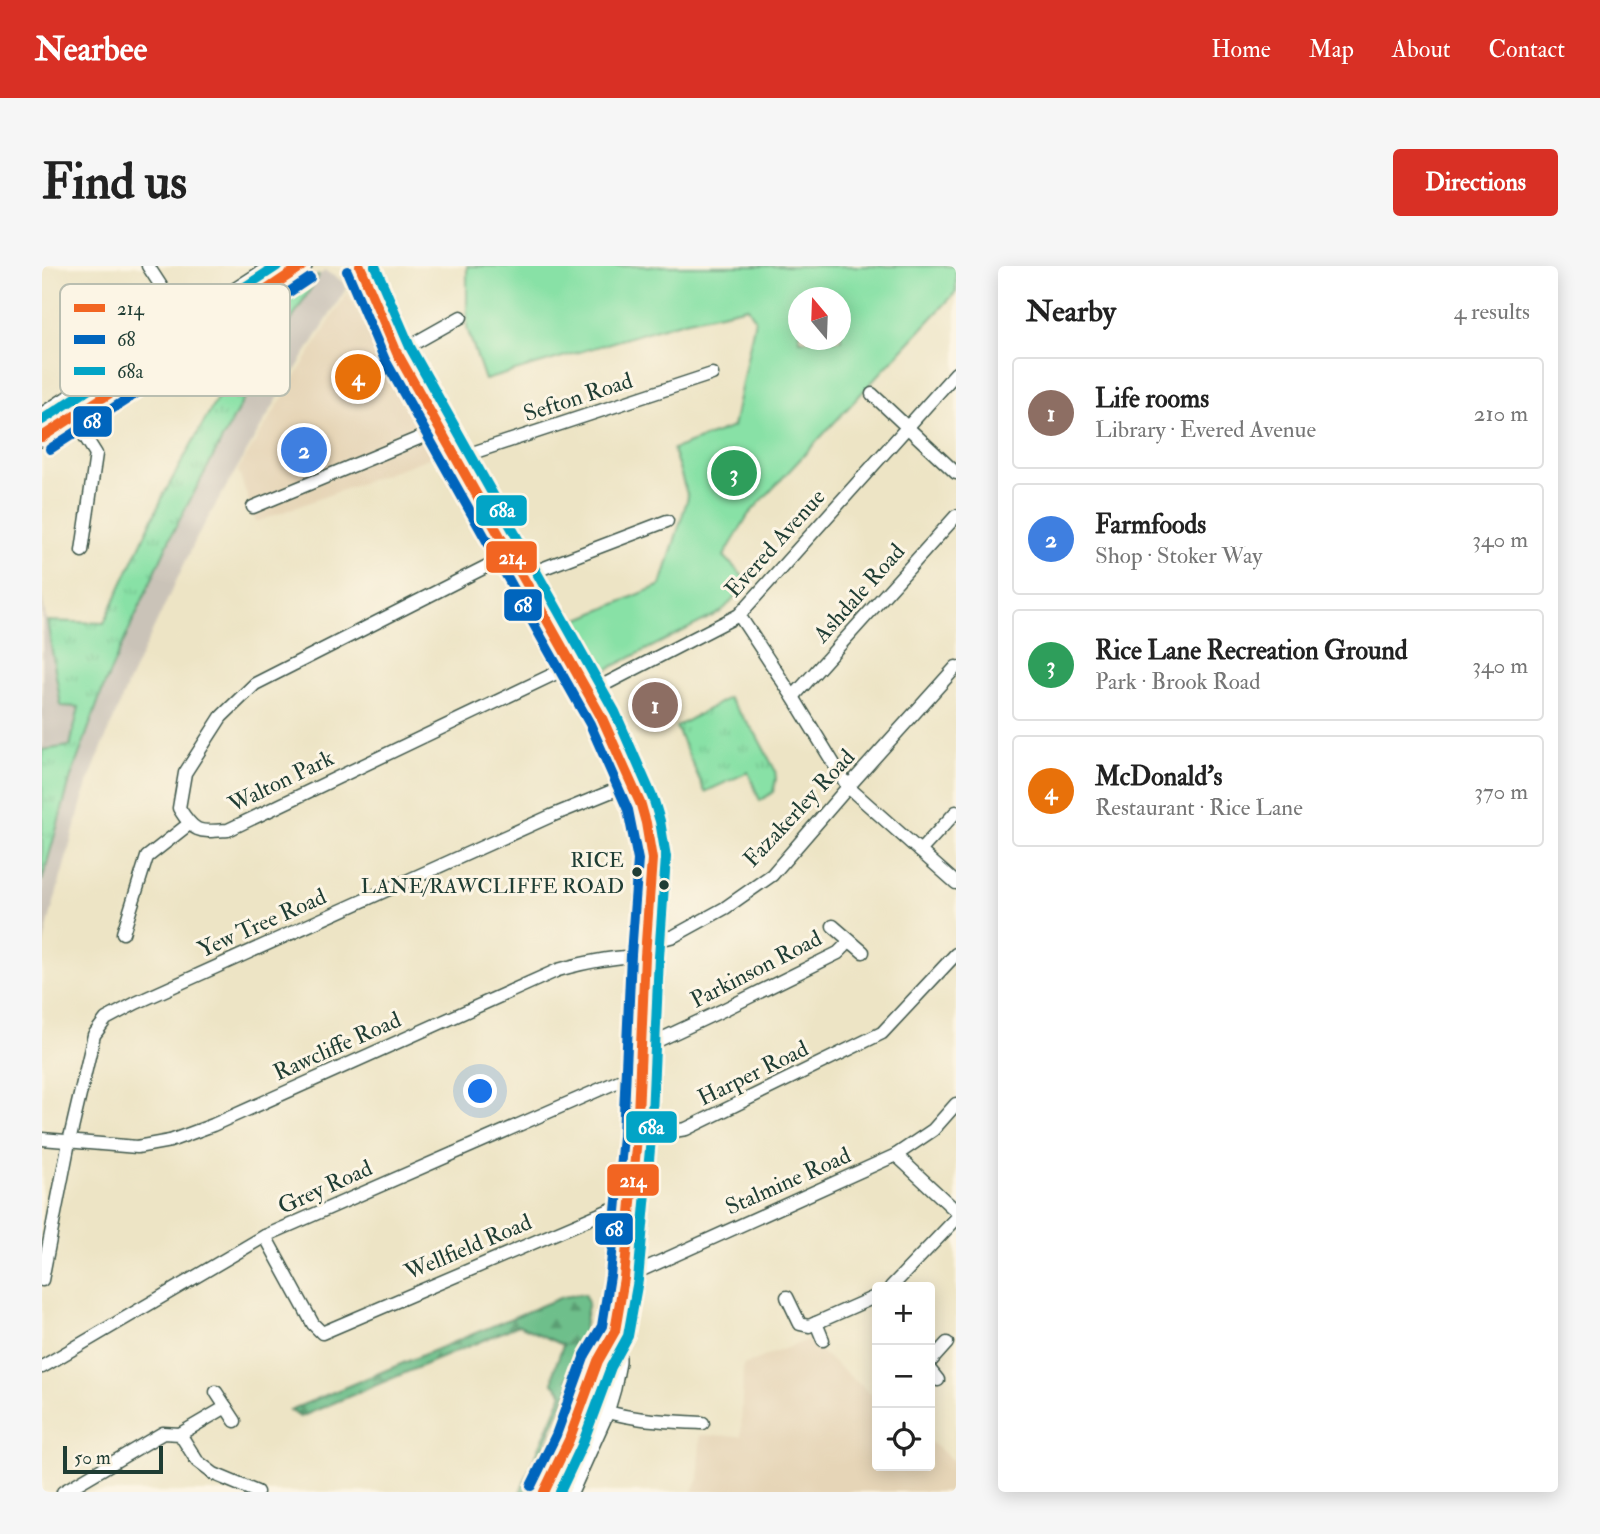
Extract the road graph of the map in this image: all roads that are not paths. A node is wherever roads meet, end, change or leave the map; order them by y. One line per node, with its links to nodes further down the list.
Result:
1 (148, 266): 5 (street)
2 (277, 266): 6 (main road)
3 (302, 266): 7 (main road)
4 (360, 266): 9 (highway)
5 (160, 284)
6 (254, 284)
7 (272, 284)
8 (461, 317): 9 (street)
9 (397, 353): 18 (highway)
10 (956, 373): 17 (street, Evered Avenue)
11 (712, 374): 20 (street, Sefton Road)
12 (872, 394): 17 (street)
13 (80, 396): 16 (main road)
14 (100, 396): 15 (main road)
15 (72, 416): 19 (main road); 25 (street)
16 (42, 418)
17 (906, 426): 21 (street); 28 (street, Evered Avenue)
18 (441, 429): 20 (highway); 22 (street)
19 (42, 436)
20 (457, 458): 26 (highway)
21 (956, 472)
22 (253, 506)
23 (956, 516): 32 (street, Ashdale Road)
24 (667, 521): 27 (street)
25 (82, 551)
26 (511, 554): 27 (highway); 36 (street)
27 (523, 576): 29 (highway)
28 (739, 615): 31 (street, Evered Avenue); 32 (street)
29 (573, 665): 31 (highway); 36 (street, Walton Park)
30 (956, 667): 34 (street, Fazakerley Road)
31 (588, 693): 33 (highway)
32 (793, 697): 34 (street)
33 (632, 783): 42 (highway); 50 (street, Yew Tree Road)
34 (848, 787): 37 (street); 42 (street, Fazakerley Road)
35 (956, 812): 37 (street)
36 (190, 824): 40 (street)
37 (920, 851): 38 (street)
38 (956, 883)
39 (833, 926): 41 (street)
40 (123, 933)
41 (850, 941): 43 (street); 45 (street, Parkinson Road)
42 (646, 948): 45 (highway); 50 (street, Rawcliffe Road)
43 (863, 952)
44 (956, 954): 48 (street, Harper Road)
45 (640, 1049): 46 (highway)
46 (639, 1079): 48 (highway); 55 (street, Grey Road)
47 (956, 1104): 51 (street, Stalmine Road)
48 (637, 1137): 52 (highway)
49 (42, 1139): 50 (street, Rawcliffe Road)
50 (69, 1142): 57 (street, Yew Tree Road)
51 (896, 1155): 53 (street); 56 (street, Stalmine Road)
52 (632, 1203): 55 (street, Wellfield Road); 56 (highway)
53 (956, 1211)
54 (956, 1219): 58 (street)
55 (265, 1236): 66 (street, Grey Road)
56 (624, 1278): 62 (highway)
57 (42, 1280)
58 (896, 1282)
59 (787, 1297): 61 (street)
60 (872, 1298): 61 (street)
61 (816, 1323): 63 (street)
62 (615, 1331): 68 (highway); 70 (highway)
63 (823, 1340)
64 (947, 1343): 65 (street)
65 (935, 1356)
66 (42, 1367)
67 (216, 1392): 69 (street)
68 (583, 1404): 70 (street); 76 (highway)
69 (226, 1407): 71 (street); 73 (street)
70 (603, 1412): 72 (street); 77 (highway)
71 (235, 1421)
72 (703, 1423)
73 (180, 1434): 74 (street); 75 (street)
74 (66, 1491)
75 (257, 1492)
76 (544, 1492)
77 (567, 1492)

